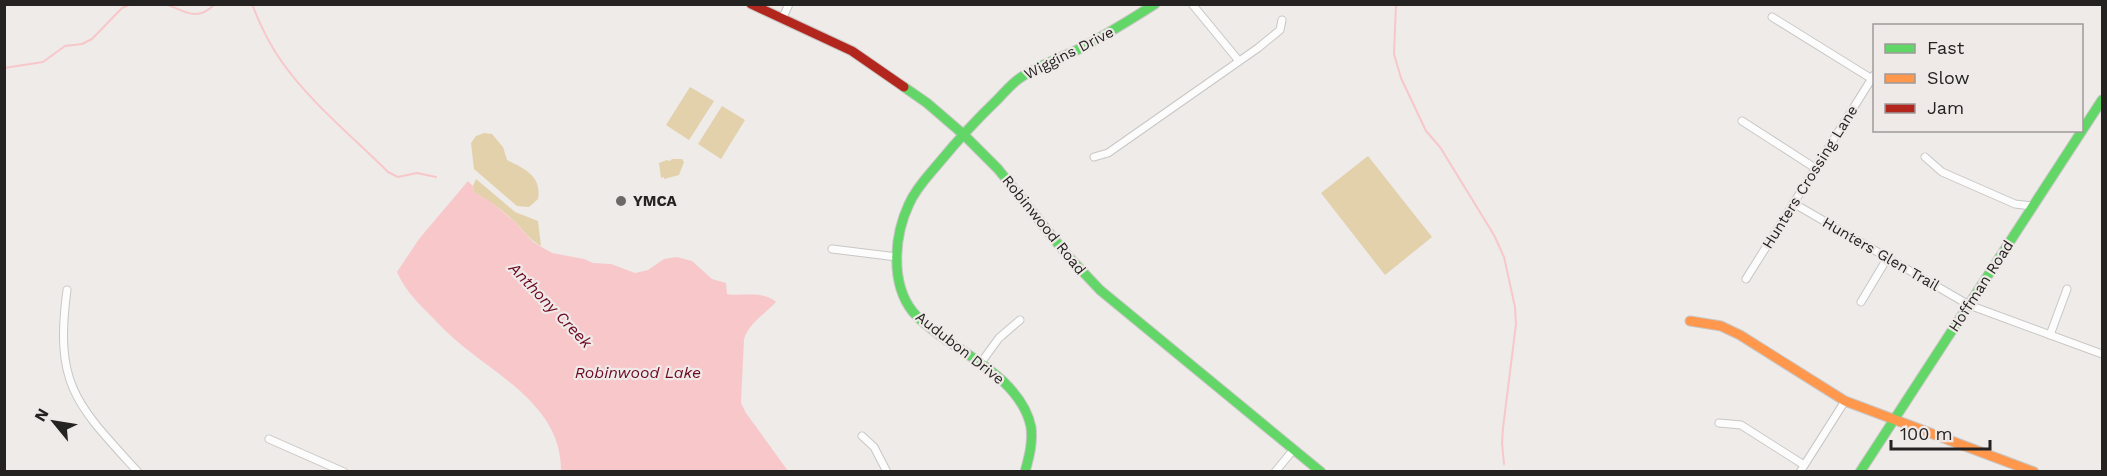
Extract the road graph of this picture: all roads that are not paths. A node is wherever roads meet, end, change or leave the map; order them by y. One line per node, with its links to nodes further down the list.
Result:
1 (751, 4): 6 (main road, Robinwood Road)
2 (789, 4): 6 (street)
3 (1155, 4): 14 (main road, Wiggins Drive)
4 (1192, 4): 8 (street)
5 (1772, 16): 9 (street)
6 (783, 17): 14 (main road, Robinwood Road)
7 (1282, 20): 8 (street)
8 (1239, 61): 15 (street)
9 (1873, 77): 17 (street, Hunters Crossing Lane)
10 (2103, 100): 12 (main road, Hoffman Road)
11 (1742, 121): 17 (street)
12 (2083, 130)
13 (2082, 132): 19 (main road, Hoffman Road)
14 (963, 134): 21 (main road, Audubon Drive); 38 (main road, Robinwood Road)
15 (1094, 157)
16 (1925, 157): 19 (street)
17 (1815, 168): 18 (street, Hunters Crossing Lane)
18 (1793, 203): 22 (street, Hunters Glen Trail); 23 (street, Hunters Crossing Lane)
19 (2032, 206): 27 (main road, Hoffman Road)
20 (832, 249): 21 (street)
21 (897, 257): 32 (main road, Audubon Drive)
22 (1888, 257): 26 (street); 27 (street, Hunters Glen Trail)
23 (1746, 279)
24 (2067, 289): 30 (street)
25 (66, 290): 41 (street)
26 (1862, 302)
27 (1969, 305): 30 (street, Hunters Glen Trail); 34 (main road, Hoffman Road)
28 (1020, 320): 32 (street)
29 (1690, 321): 33 (main road)
30 (2050, 334): 31 (street, Hunters Glen Trail)
31 (2103, 354)
32 (980, 364): 44 (main road, Audubon Drive)
33 (1845, 400): 34 (main road); 39 (street)
34 (1893, 420): 47 (main road, Hoffman Road); 48 (main road)
35 (1719, 423): 39 (street)
36 (862, 436): 43 (street)
37 (269, 439): 40 (street)
38 (1294, 449): 45 (street); 46 (main road, Robinwood Road)
39 (1802, 468)
40 (330, 469): 42 (street)
41 (138, 471)
42 (344, 471)
43 (887, 471)
44 (1024, 471)
45 (1275, 471)
46 (1321, 471)
47 (1860, 471)
48 (2034, 471)

